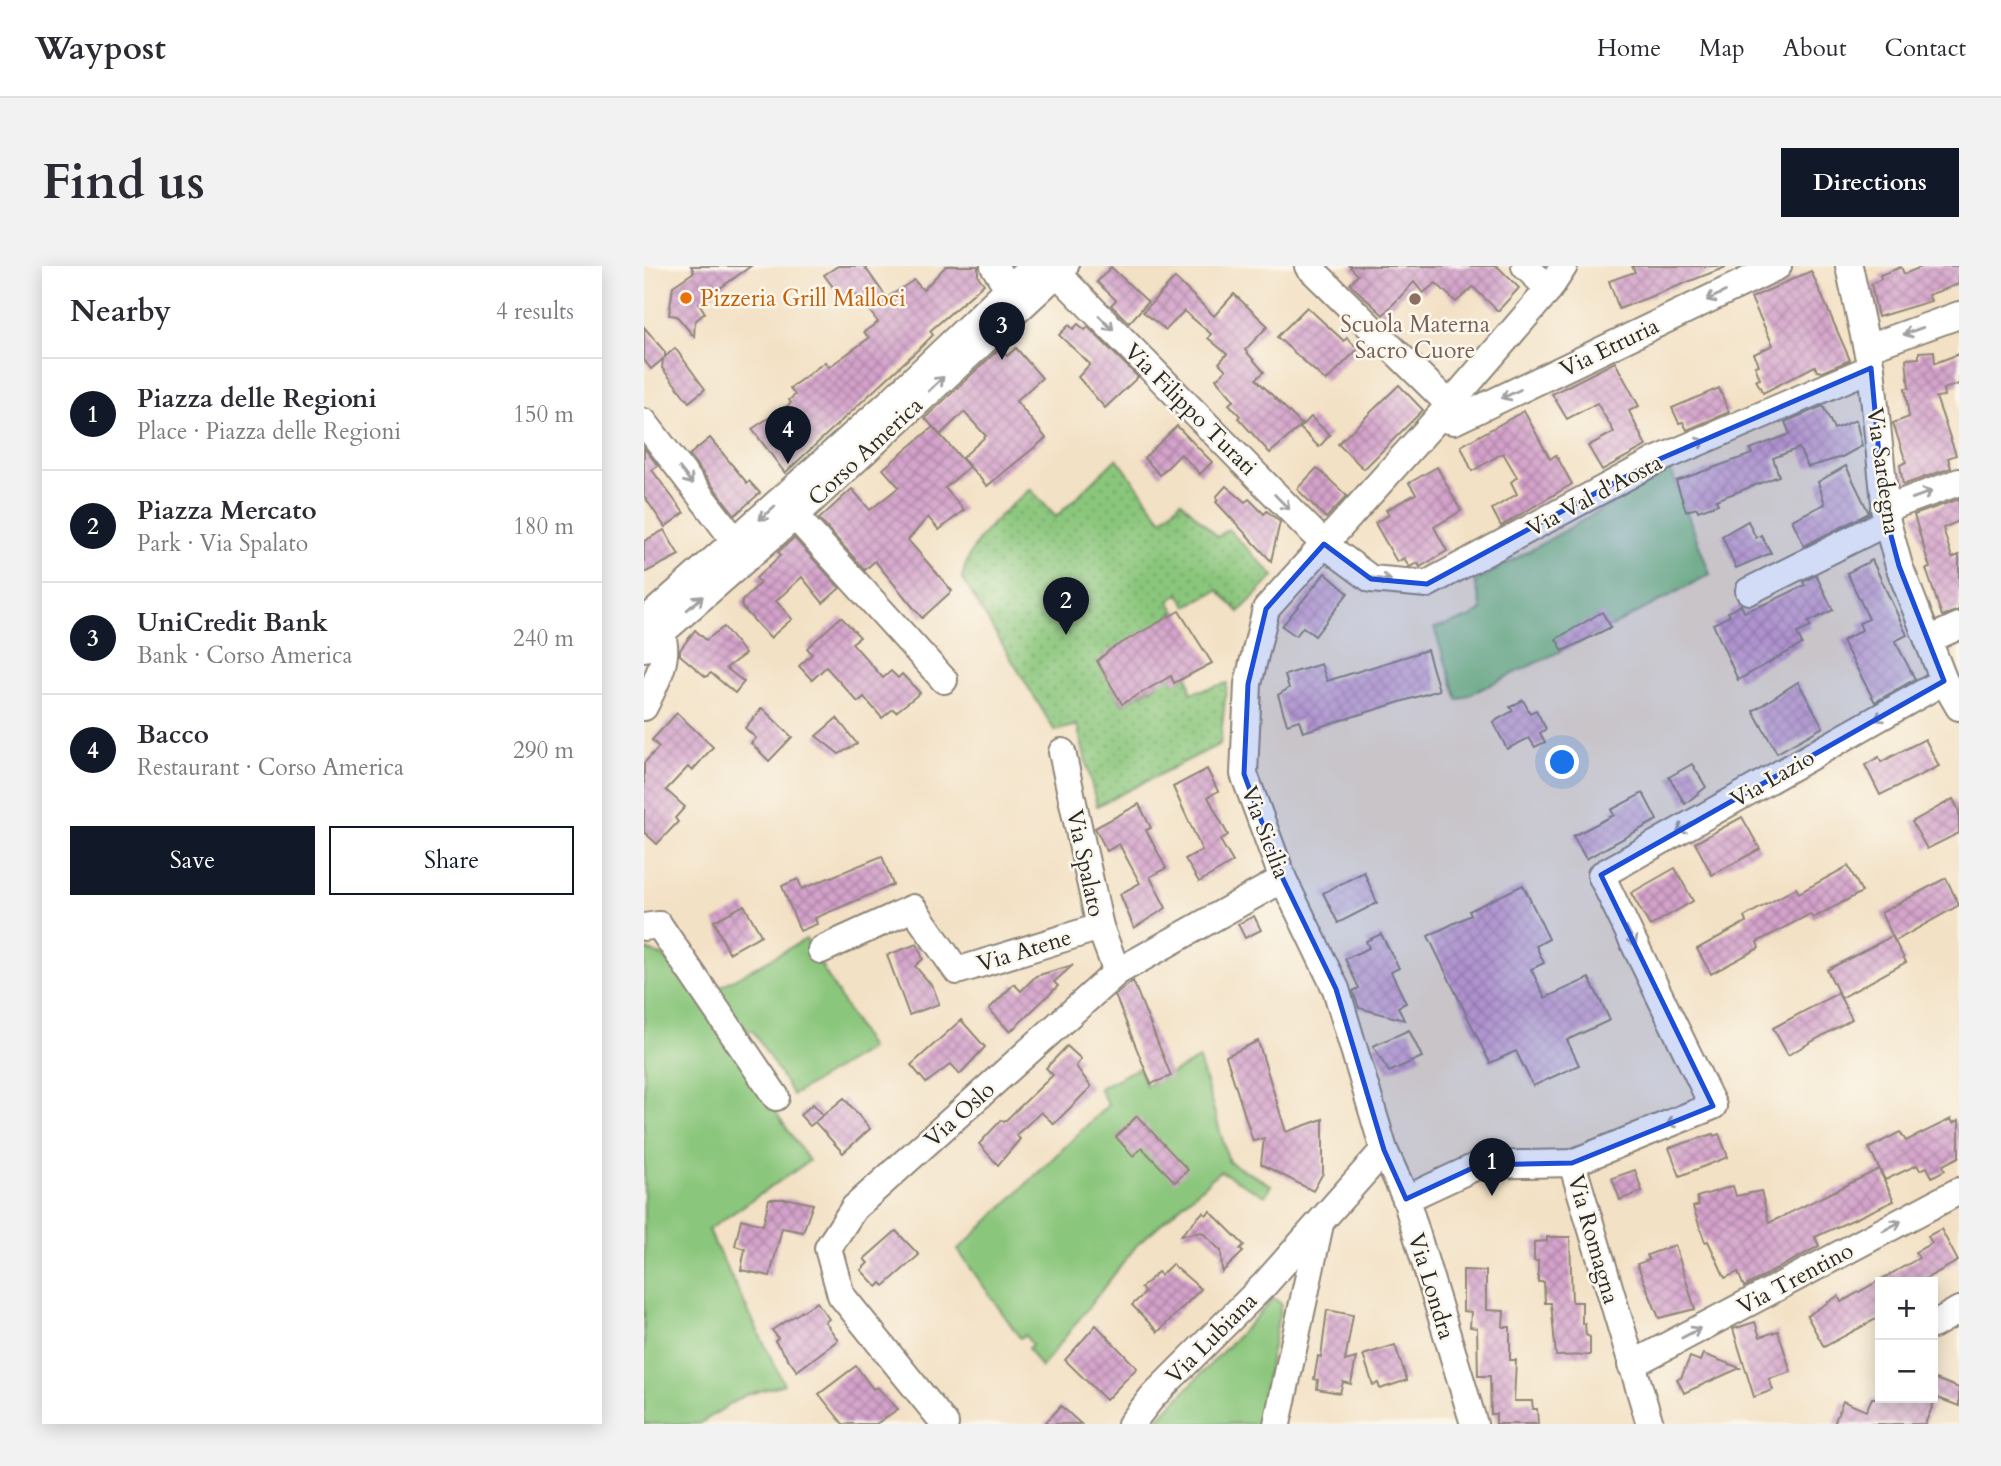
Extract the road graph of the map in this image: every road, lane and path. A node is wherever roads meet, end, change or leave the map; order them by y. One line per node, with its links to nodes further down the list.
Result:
1 (1032, 266): 8 (street, Corso America)
2 (1308, 266): 12 (street)
3 (1525, 266): 9 (street)
4 (1564, 266): 9 (street, Via Sicilia)
5 (1778, 266): 12 (street, Via Etruria, one-way to 12)
6 (1849, 266): 11 (street, Via Sardegna)
7 (1057, 269): 16 (street, Corso America, one-way to 7); 18 (street, Via Filippo Turati, one-way to 18)
8 (1001, 277): 17 (street, Corso America, one-way to 17)
9 (1549, 289): 12 (street, Via Sicilia)
10 (1959, 314): 11 (street, Via Val d'Aosta, one-way to 11)
11 (1869, 358): 15 (street, Via Sardegna); 18 (street, Via Val d'Aosta, one-way to 11)
12 (1444, 411): 18 (street, Via Sicilia)
13 (644, 422): 17 (street, one-way to 17)
14 (1959, 482): 15 (street, one-way to 14)
15 (1886, 515): 19 (street); 22 (street, Via Sardegna)
16 (795, 516): 21 (street, Corso America, one-way to 16); 23 (street)
17 (735, 541): 21 (street, Corso America)
18 (1324, 544): 29 (street, Via Sicilia)
19 (1749, 591)
20 (1959, 626): 22 (street)
21 (650, 630): 25 (street)
22 (1928, 640): 24 (street, Via Sardegna)
23 (944, 680)
24 (1944, 681): 26 (street, Via Sardegna); 28 (street, Via Lazio, one-way to 28)
25 (644, 707)
26 (1959, 707)
27 (1062, 752): 31 (street, Via Spalato)
28 (1601, 875): 36 (street, Via Romagna, one-way to 36)
29 (1283, 879): 33 (street, Via Oslo); 35 (street, Via Sicilia)
30 (644, 927): 34 (street)
31 (1100, 927): 32 (street, Via Atene); 33 (street, Via Spalato)
32 (821, 950)
33 (1117, 972): 45 (street, Via Oslo)
34 (776, 1097)
35 (1384, 1150): 38 (street, Via Londra); 39 (street)
36 (1572, 1163): 38 (street); 44 (street, Via Romagna)
37 (1959, 1191): 44 (street, Via Trentino, one-way to 37)
38 (1406, 1199): 48 (street, Via Londra)
39 (1320, 1223): 40 (street, Via Lubiana); 41 (street)
40 (1265, 1284): 41 (street, Via Lubiana); 46 (street, Via Lubiana)
41 (1302, 1300): 47 (street)
42 (1959, 1310): 43 (street)
43 (1938, 1322)
44 (1631, 1365): 49 (street, Via Romagna)
45 (945, 1424)
46 (1131, 1424)
47 (1277, 1424)
48 (1474, 1424)
49 (1650, 1424)

